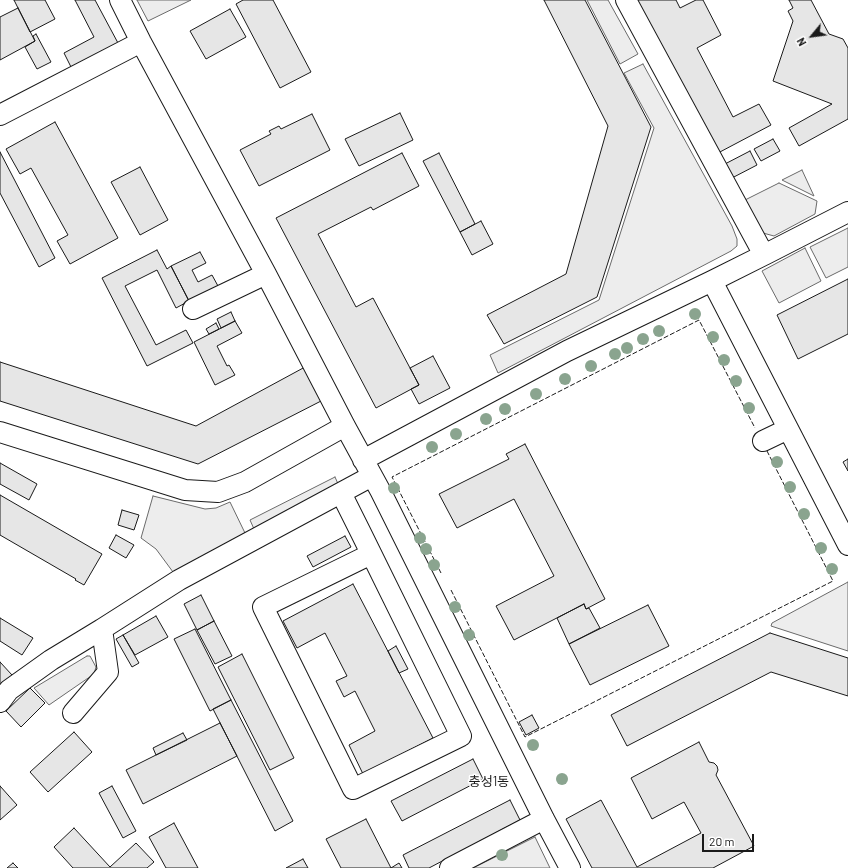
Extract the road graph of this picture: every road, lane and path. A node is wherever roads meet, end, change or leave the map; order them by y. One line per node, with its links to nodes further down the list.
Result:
1 (120, 0): 3 (street)
2 (626, 0): 6 (street)
3 (141, 42): 4 (street); 7 (street)
4 (0, 115)
5 (848, 212): 6 (street)
6 (764, 255): 8 (street)
7 (266, 274): 9 (street); 10 (street)
8 (712, 281): 11 (street); 14 (street)
9 (193, 309)
10 (345, 426): 12 (street); 14 (street)
11 (788, 429): 13 (street); 16 (street)
12 (0, 432)
13 (763, 441)
14 (367, 468): 15 (street); 21 (street)
15 (341, 493): 17 (street); 18 (street)
16 (848, 545)
17 (371, 554): 17 (street)
18 (102, 628): 19 (street); 20 (street)
19 (0, 702)
20 (73, 713)
21 (544, 819): 22 (street); 23 (street)
22 (450, 868)
23 (570, 868)

